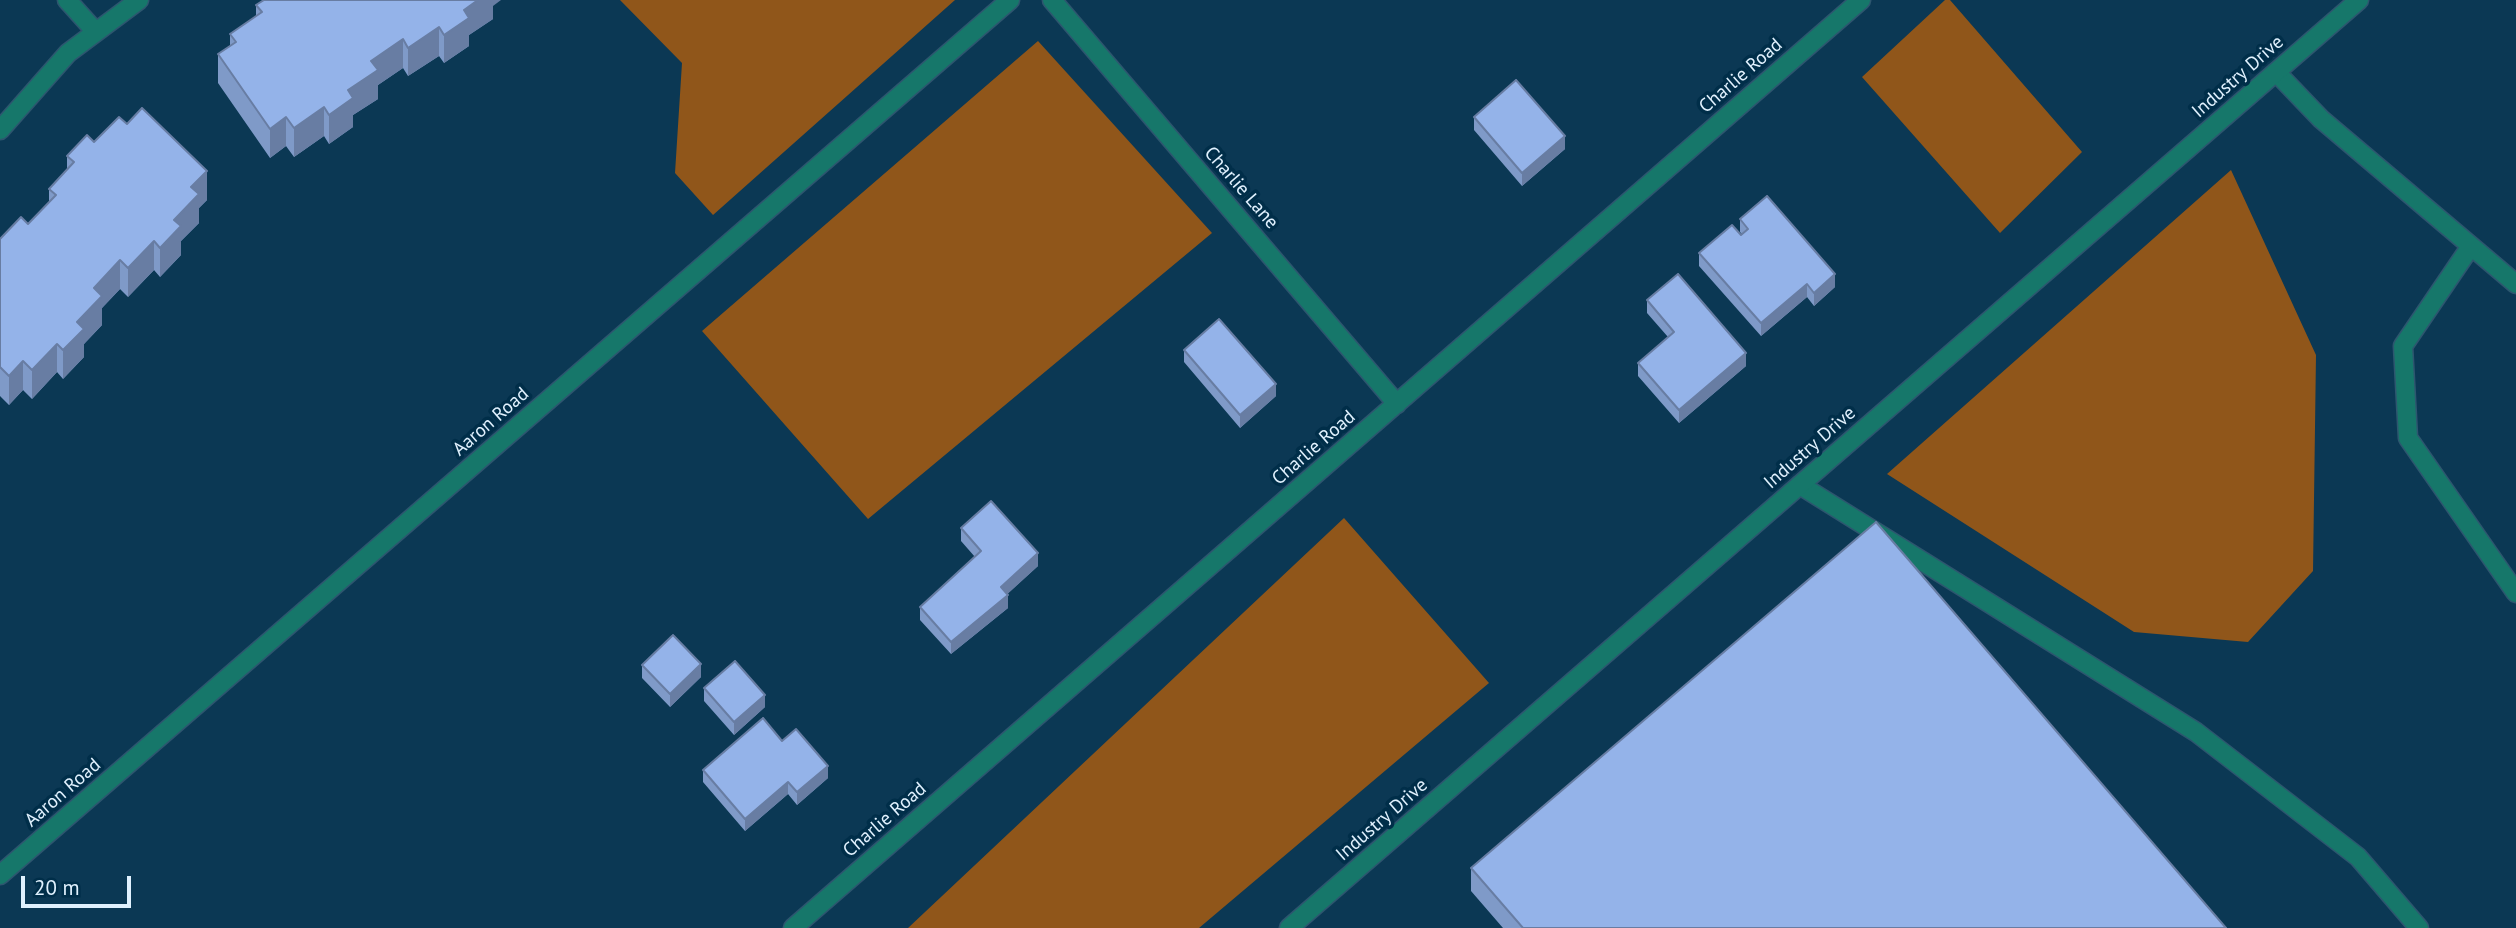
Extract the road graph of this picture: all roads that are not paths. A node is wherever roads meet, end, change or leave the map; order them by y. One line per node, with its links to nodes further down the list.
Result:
1 (67, 0): 7 (street)
2 (139, 0): 7 (street)
3 (1010, 0): 15 (street, Aaron Road)
4 (1052, 0): 12 (street, Charlie Lane)
5 (1861, 0): 12 (street, Charlie Road)
6 (2359, 0): 8 (street, Industry Drive)
7 (95, 31): 9 (street)
8 (2276, 72): 10 (street); 13 (street, Industry Drive)
9 (0, 130)
10 (2471, 246): 11 (street); 14 (street)
11 (2516, 284)
12 (1397, 404): 16 (street, Charlie Road)
13 (1800, 485): 17 (street, Industry Drive); 18 (street)
14 (2516, 593)
15 (0, 875)
16 (793, 928)
17 (1289, 928)
18 (2419, 928)

